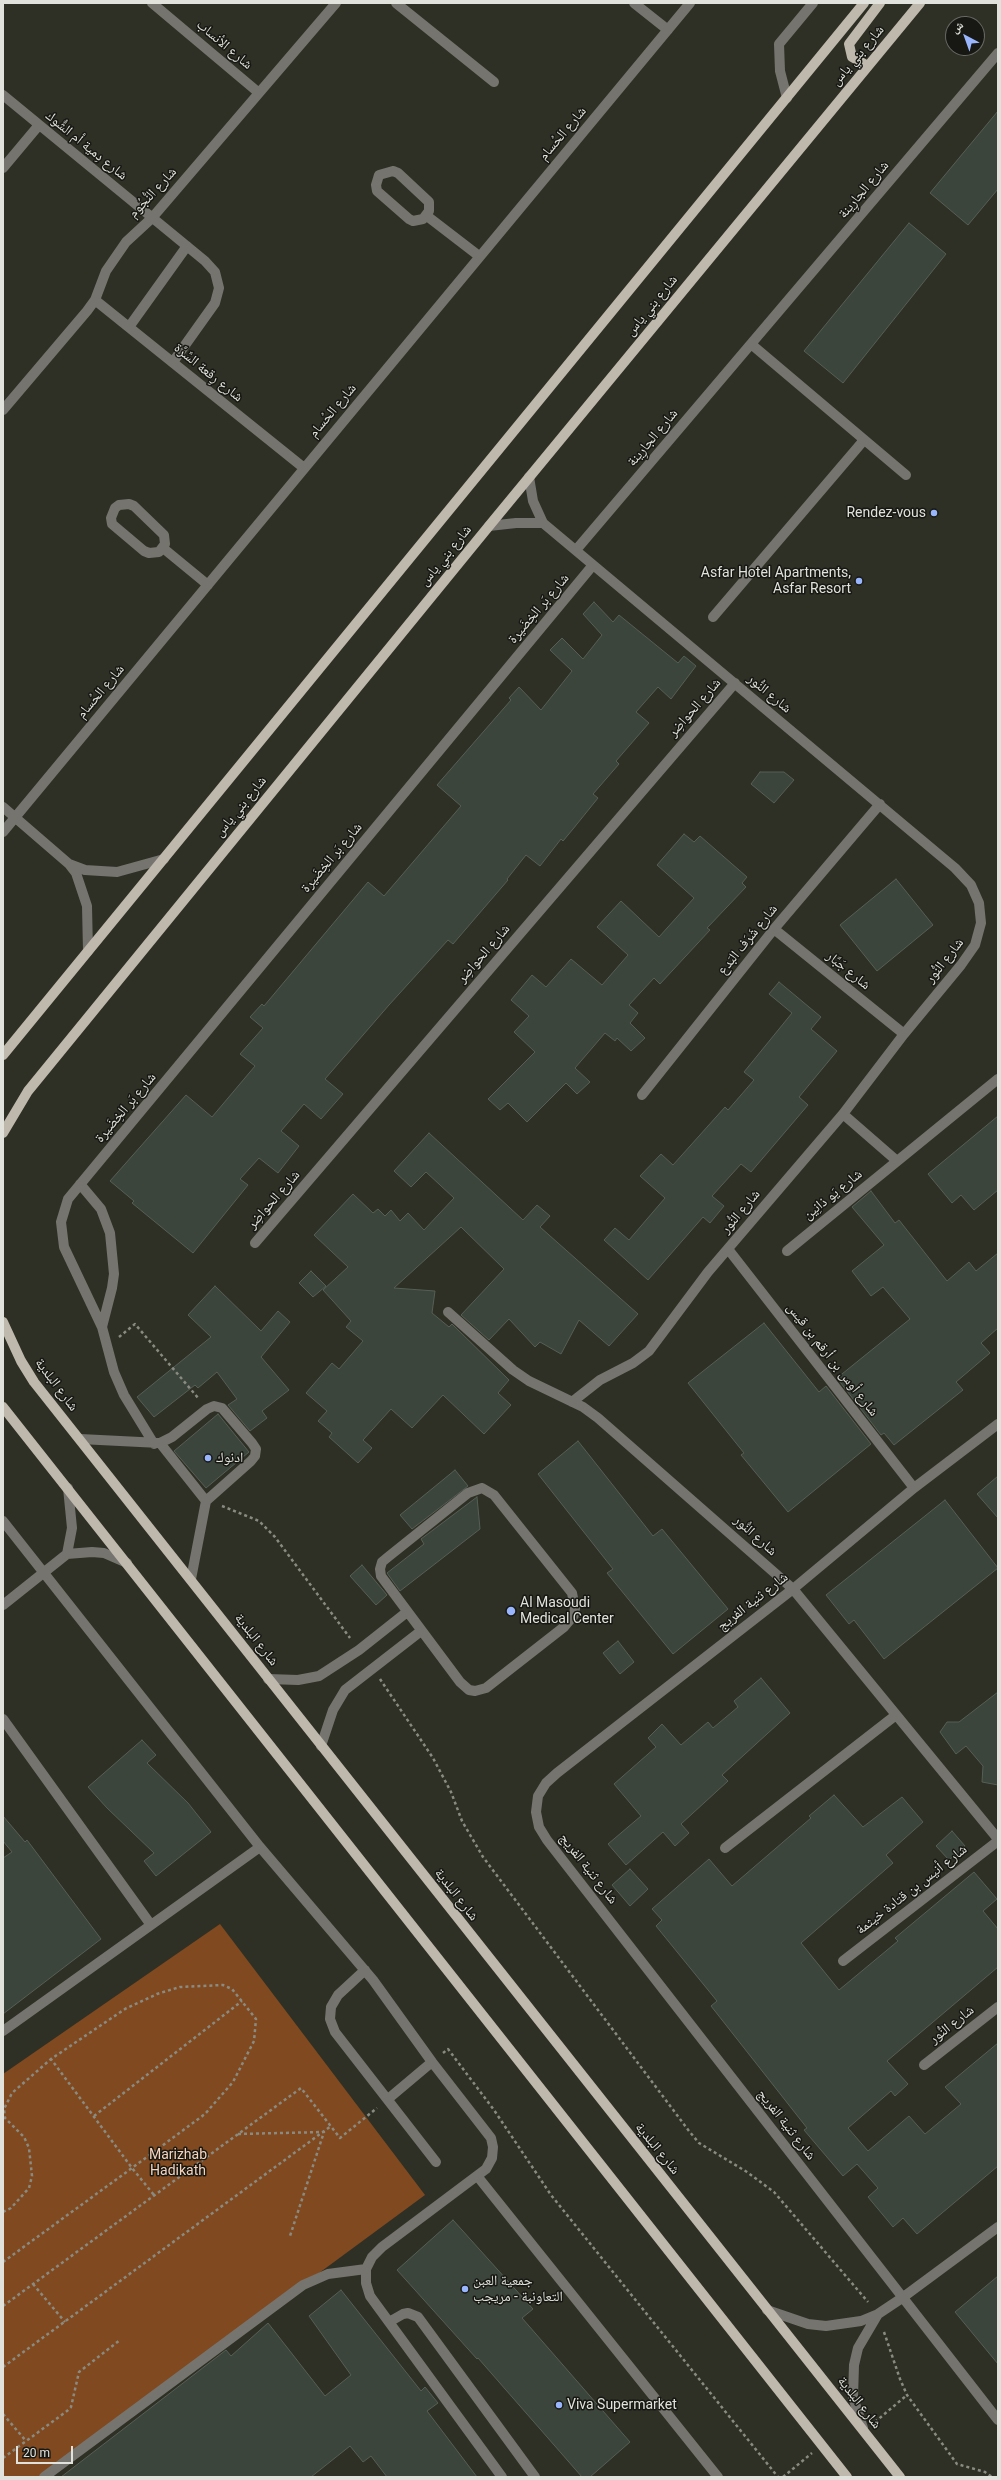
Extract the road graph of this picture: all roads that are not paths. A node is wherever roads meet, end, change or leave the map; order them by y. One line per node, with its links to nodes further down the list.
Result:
1 (152, 3): 14 (street, شارع الأنساب)
2 (336, 3): 14 (street, شارع النُّجُوم)
3 (396, 3): 13 (street)
4 (634, 3): 10 (street)
5 (690, 3): 10 (street, شارع الحُسام)
6 (813, 3): 16 (street)
7 (864, 3): 16 (main road, شارع بني ياس)
8 (880, 3): 12 (main road)
9 (920, 3): 12 (main road, شارع بني ياس)
10 (668, 30): 22 (street, شارع الحُسام)
11 (998, 53): 25 (street, شارع الجارِينة)
12 (868, 66): 31 (main road, شارع بني ياس)
13 (494, 82)
14 (260, 93): 20 (street, شارع النُّجُوم)
15 (3, 95): 17 (street, شارع دِمية أم الشُّوك)
16 (787, 98): 44 (main road, شارع بني ياس)
17 (39, 125): 18 (street); 20 (street, شارع دِمية أم الشُّوك)
18 (3, 168)
19 (427, 216): 19 (street); 22 (street)
20 (152, 218): 21 (street, شارع دِمية أم الشُّوك); 23 (street, شارع النُّجُوم)
21 (187, 246): 24 (street); 26 (street, شارع دِمية أم الشُّوك)
22 (479, 256): 29 (street, شارع الحُسام)
23 (95, 300): 24 (street, شارع رِقعة السِّرَّة); 27 (street, شارع النُّجُوم)
24 (129, 327): 26 (street, شارع رِقعة السِّرَّة)
25 (751, 344): 28 (street); 35 (street, شارع الجارِينة)
26 (173, 362): 29 (street, شارع رِقعة السِّرَّة)
27 (3, 410)
28 (864, 440): 30 (street); 38 (street)
29 (304, 468): 37 (street, شارع الحُسام)
30 (906, 475)
31 (529, 477): 32 (street, شارع النُّور); 33 (main road, شارع بني ياس)
32 (544, 523): 33 (street); 35 (street, شارع النُّور)
33 (489, 526): 53 (main road, شارع بني ياس)
34 (162, 548): 34 (street); 37 (street)
35 (576, 550): 36 (street, شارع النُّور)
36 (593, 565): 39 (street, شارع النُّور); 55 (street, شارع بَر الخِضَيرة)
37 (208, 584): 42 (street, شارع الحُسام)
38 (713, 617)
39 (735, 683): 40 (street, شارع النُّور); 56 (street, شارع الحواضِر)
40 (880, 804): 46 (street, شارع شَرَف البَدع); 48 (street, شارع النُّور)
41 (3, 807): 42 (street)
42 (15, 818): 43 (street, شارع الحُسام); 45 (street)
43 (3, 832)
44 (164, 858): 45 (street); 47 (main road, شارع بني ياس)
45 (70, 864): 47 (street)
46 (774, 929): 48 (street, شارع جَبَّار); 51 (street, شارع شَرَف البَدع)
47 (88, 951): 49 (main road, شارع بني ياس)
48 (904, 1034): 52 (street, شارع النُّور)
49 (3, 1055)
50 (998, 1079): 54 (street, شارع يَو ذانِين)
51 (642, 1095)
52 (843, 1114): 54 (street); 57 (street, شارع النُّور)
53 (3, 1133)
54 (897, 1161): 58 (street, شارع يَو ذانِين)
55 (80, 1184): 61 (street); 61 (street, شارع بَر الخِضَيرة)
56 (255, 1243)
57 (728, 1249): 62 (street, شارع النُّور); 68 (street, شارع أوس بن أرقم بن قيس)
58 (787, 1251)
59 (448, 1312): 62 (street, شارع النُّور)
60 (3, 1322): 65 (main road, شارع البلدية)
61 (102, 1327): 66 (street, شارع بَر الخِضَيرة)
62 (572, 1402): 75 (street, شارع النُّور)
63 (3, 1407): 67 (main road)
64 (998, 1424): 68 (street, شارع ثنية الفريج)
65 (80, 1439): 66 (street); 74 (main road, شارع البلدية)
66 (157, 1443): 69 (street, شارع بَر الخِضَيرة); 69 (street)
67 (68, 1488): 71 (street); 72 (main road)
68 (914, 1488): 75 (street, شارع ثنية الفريج)
69 (206, 1501): 74 (street)
70 (3, 1521): 73 (street)
71 (67, 1554): 72 (street); 73 (street)
72 (127, 1564): 108 (main road)
73 (45, 1572): 76 (street); 84 (street)
74 (190, 1579): 79 (main road, شارع البلدية)
75 (793, 1589): 80 (street, شارع النُّور); 98 (street, شارع ثنية الفريج)
76 (3, 1606)
77 (407, 1612): 78 (street); 78 (street); 79 (street)
78 (421, 1631): 82 (street)
79 (268, 1679): 82 (main road, شارع البلدية)
80 (896, 1715): 83 (street, شارع النُّور); 85 (street)
81 (3, 1719): 86 (street)
82 (321, 1746): 99 (main road, شارع البلدية)
83 (998, 1840): 87 (street, شارع أنيس بن قتادة خيثمة)
84 (260, 1847): 86 (street); 88 (street)
85 (725, 1848)
86 (151, 1925): 90 (street)
87 (842, 1961)
88 (365, 1970): 91 (street); 93 (street)
89 (998, 2007): 92 (street, شارع النُّور)
90 (3, 2031)
91 (432, 2062): 93 (street); 95 (street)
92 (924, 2065)
93 (388, 2099): 94 (street)
94 (436, 2162)
95 (478, 2177): 97 (street); 107 (street)
96 (998, 2227): 98 (street)
97 (366, 2269): 101 (street); 104 (street)
98 (902, 2298): 100 (street); 102 (street, شارع ثنية الفريج)
99 (768, 2310): 100 (street); 103 (main road, شارع البلدية)
100 (878, 2314): 103 (street)
101 (389, 2322): 105 (street); 106 (street)
102 (998, 2420)
103 (864, 2432): 109 (main road, شارع البلدية)
104 (44, 2477)
105 (502, 2477)
106 (535, 2477)
107 (718, 2477)
108 (847, 2477)
109 (900, 2477)

